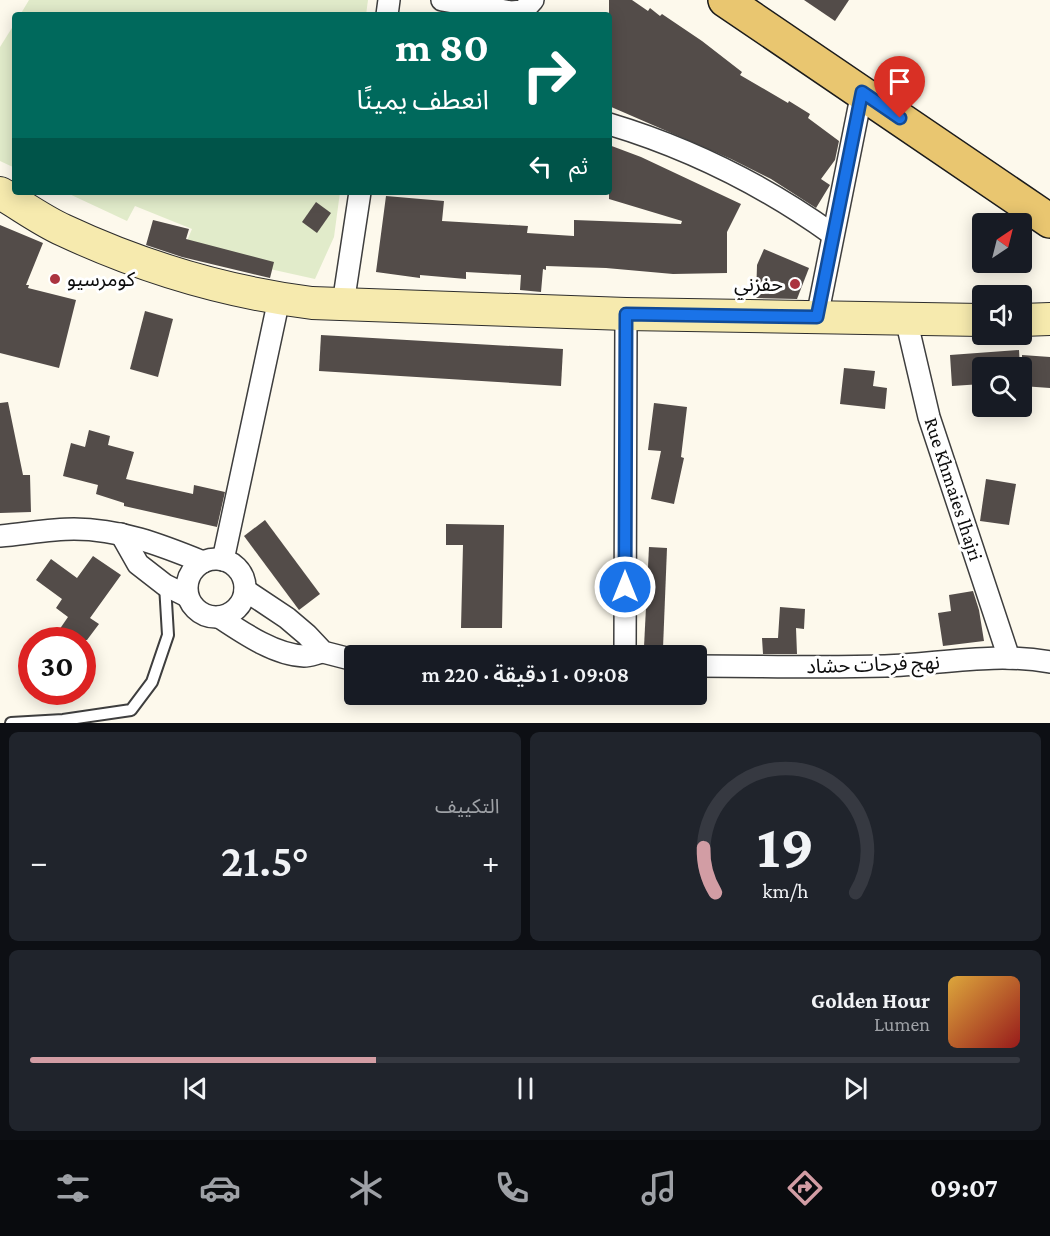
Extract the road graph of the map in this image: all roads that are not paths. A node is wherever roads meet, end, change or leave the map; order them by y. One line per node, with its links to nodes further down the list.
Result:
1 (442, 0): 2 (street)
2 (533, 0)
3 (725, 0): 4 (main road)
4 (862, 92): 8 (main road); 9 (street)
5 (612, 125): 9 (street)
6 (0, 193): 10 (street)
7 (360, 195): 11 (street)
8 (1050, 220)
9 (832, 234): 13 (street)
10 (279, 299): 11 (street); 20 (street)
11 (343, 304): 12 (street)
12 (626, 314): 13 (street); 25 (street)
13 (817, 317): 14 (street)
14 (906, 319): 16 (street); 28 (street, Rue Khmaies lhajri)
15 (1050, 319): 17 (street)
16 (972, 320)
17 (1032, 320)
18 (121, 534): 19 (street); 20 (street); 21 (street)
19 (0, 536)
20 (213, 561): 22 (street); 23 (street)
21 (165, 585): 23 (street); 31 (lane)
22 (245, 590): 24 (street); 26 (street)
23 (188, 596): 24 (street)
24 (219, 617): 26 (street)
25 (625, 645)
26 (323, 652): 27 (street)
27 (344, 657)
28 (1009, 658): 29 (street, نهج فرحات حشاد); 30 (street, نهج فرحات حشاد)
29 (1050, 662)
30 (707, 666)
31 (11, 723)

